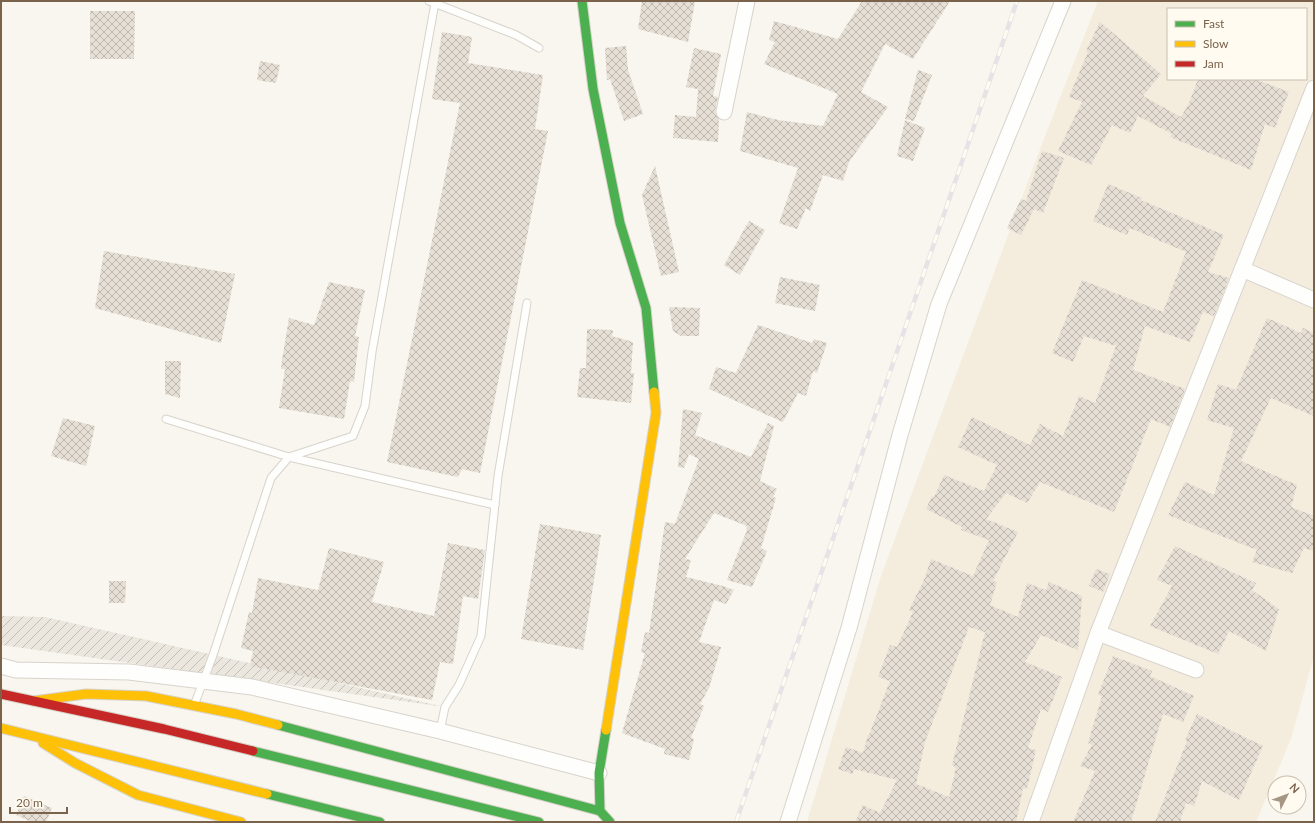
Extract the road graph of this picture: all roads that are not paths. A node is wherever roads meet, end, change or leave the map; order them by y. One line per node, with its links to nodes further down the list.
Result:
1 (582, 1): 24 (street)
2 (747, 1): 7 (street)
3 (1063, 1): 30 (street)
4 (432, 2): 5 (lane); 12 (lane)
5 (539, 48)
6 (1314, 88): 8 (street)
7 (724, 112)
8 (1242, 269): 9 (street); 14 (street)
9 (1314, 300)
10 (527, 303): 13 (lane)
11 (166, 419): 12 (lane)
12 (289, 457): 13 (lane); 17 (lane)
13 (495, 505): 22 (lane)
14 (1098, 633): 16 (street); 31 (street)
15 (1, 666): 17 (street)
16 (1196, 670)
17 (204, 681): 20 (lane); 22 (street)
18 (1, 694): 19 (street)
19 (33, 700): 20 (street); 28 (street)
20 (194, 706): 25 (street)
21 (1, 728): 23 (street)
22 (440, 731): 24 (street)
23 (28, 733): 26 (street); 27 (street)
24 (600, 773): 25 (street)
25 (600, 811): 29 (street)
26 (241, 822)
27 (380, 822)
28 (538, 822)
29 (610, 822)
30 (788, 822)
31 (1031, 822)

